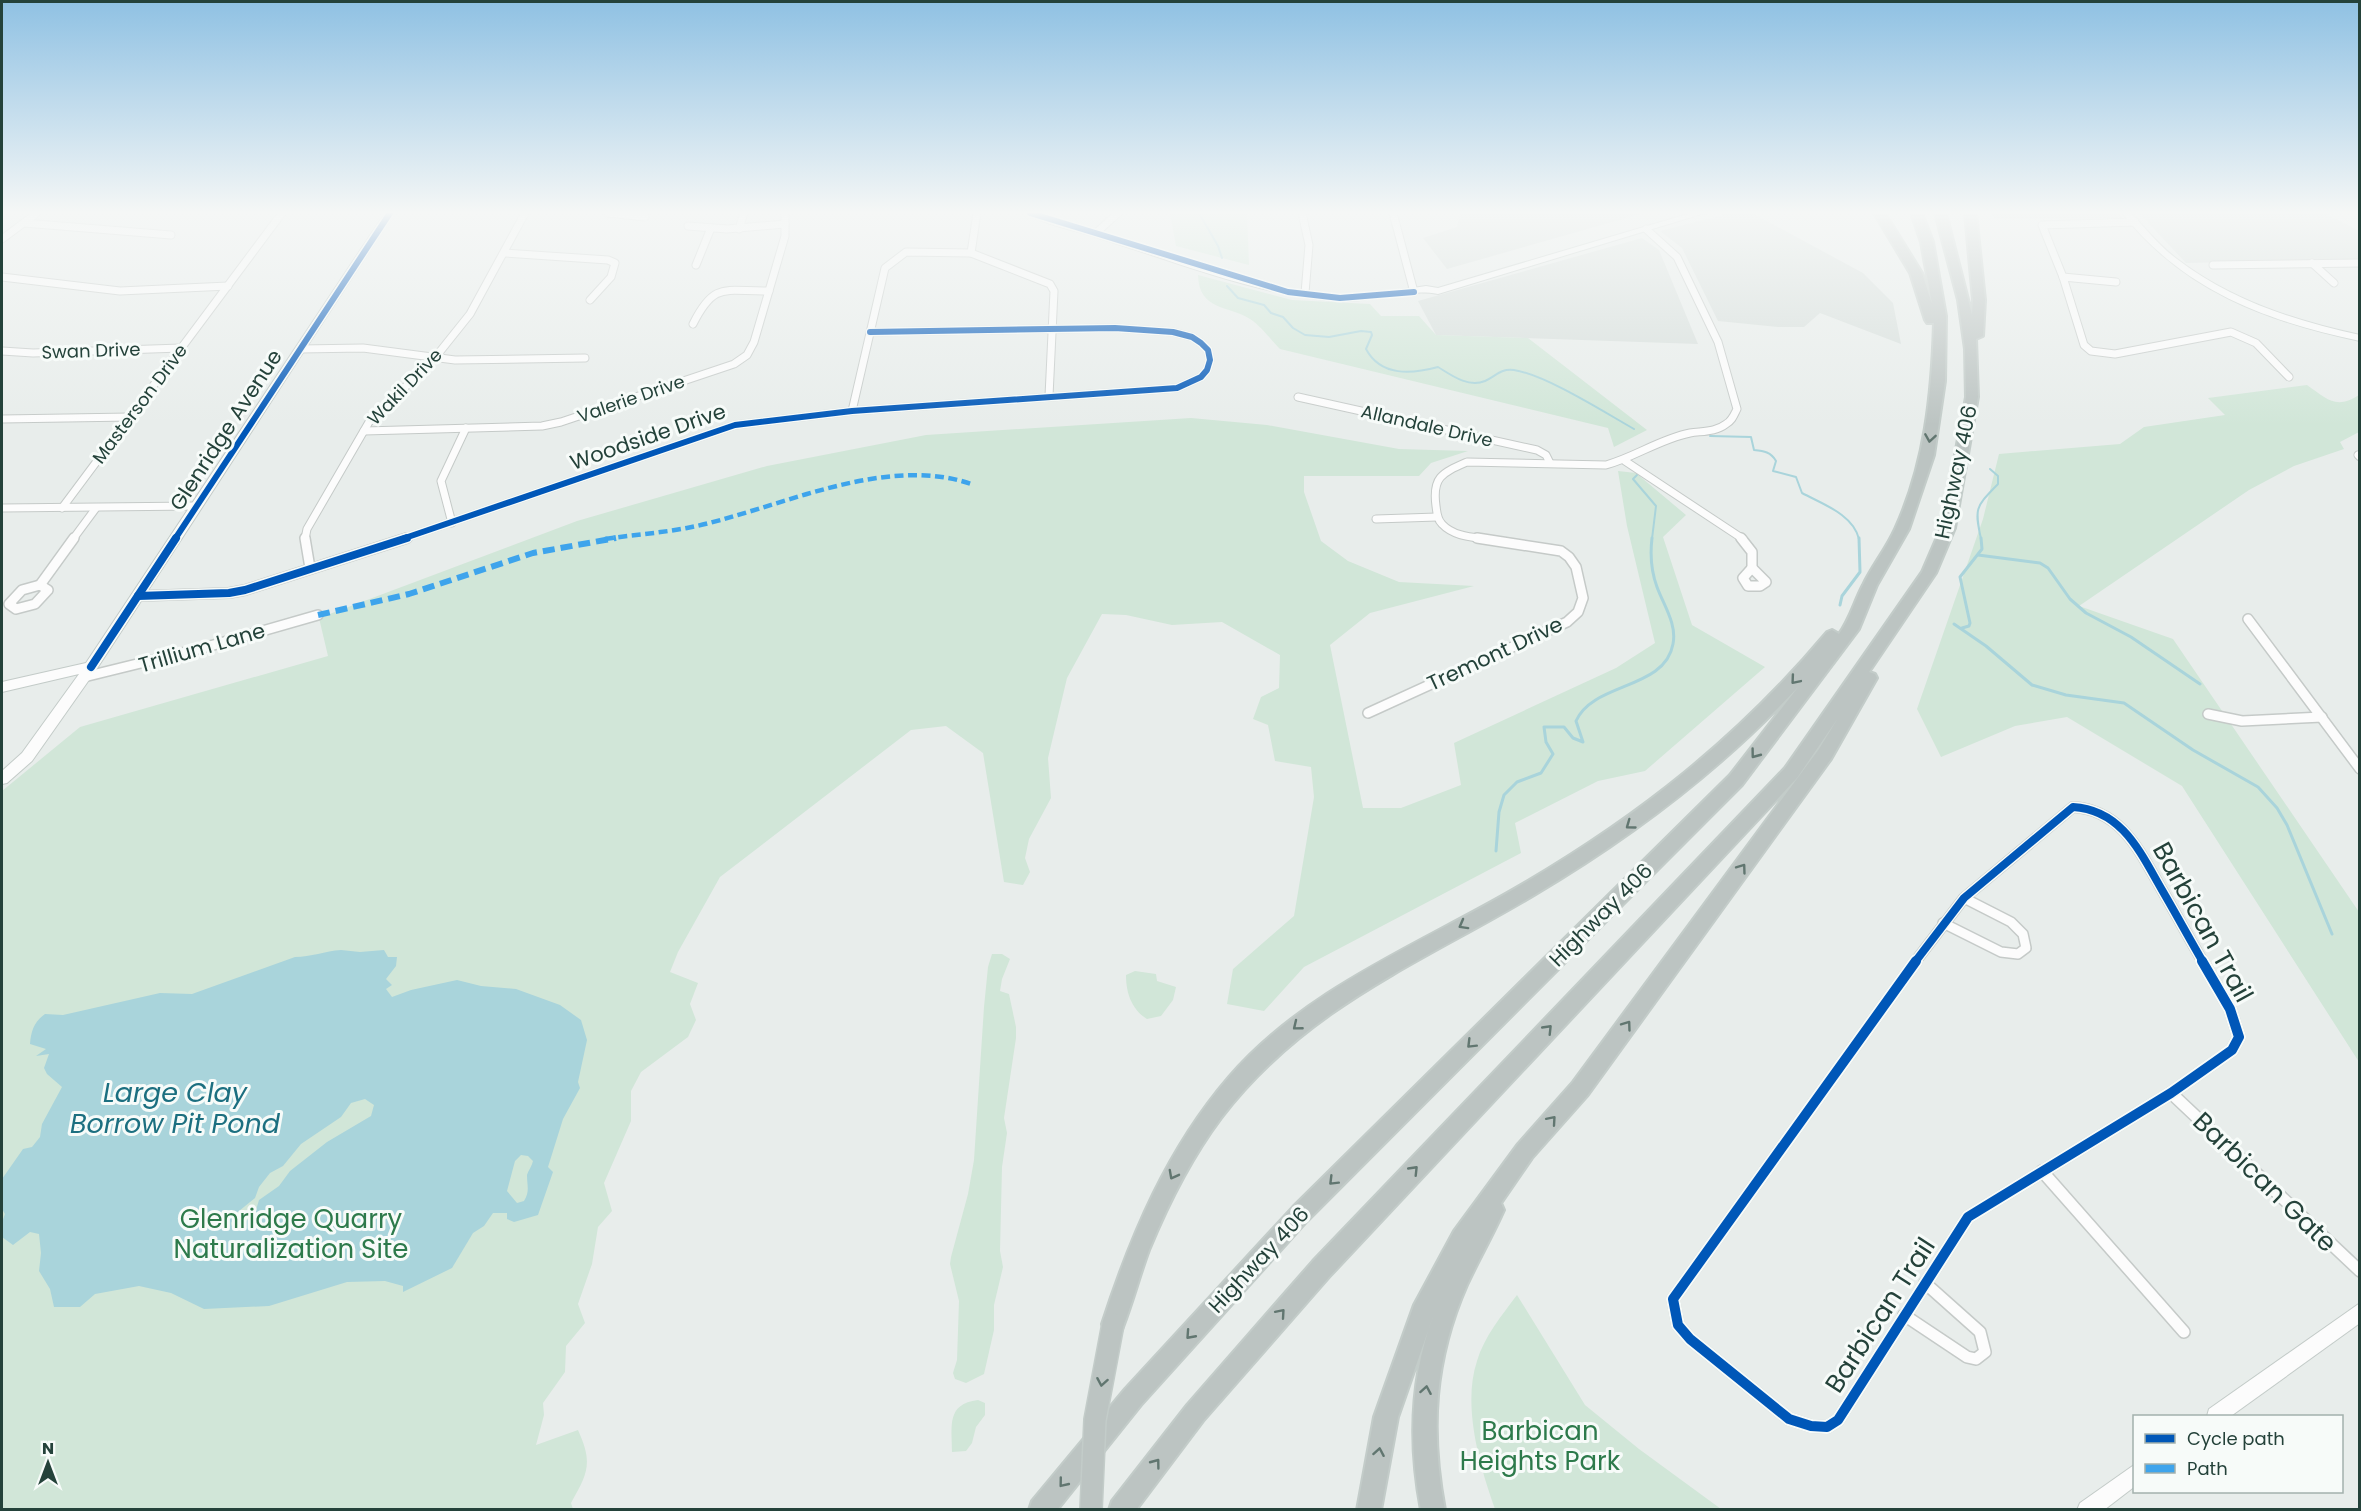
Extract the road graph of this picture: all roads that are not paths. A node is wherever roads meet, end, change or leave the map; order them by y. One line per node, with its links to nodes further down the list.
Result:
1 (57, 284): 20 (street)
2 (230, 284): 20 (street, Masterson Drive)
3 (344, 284): 30 (main road, Glenridge Avenue)
4 (487, 284): 32 (street, Wakil Drive)
5 (605, 284): 24 (street)
6 (770, 284): 21 (street, Valerie Drive)
7 (881, 284): 27 (street)
8 (1049, 284): 26 (street)
9 (1256, 284): 23 (main road)
10 (1306, 284): 23 (street)
11 (1412, 284): 22 (street)
12 (1465, 284): 22 (main road)
13 (1690, 284): 44 (street)
14 (1920, 284): 35 (highway)
15 (1934, 284): 35 (highway, Highway 406)
16 (1959, 284): 38 (highway, Highway 406)
17 (1977, 284): 38 (highway)
18 (2065, 284): 34 (street)
19 (2211, 284): 28 (main road)
20 (228, 286): 29 (street, Masterson Drive)
21 (768, 291): 25 (street); 42 (street, Valerie Drive)
22 (1414, 292): 23 (main road)
23 (1305, 293)
24 (590, 300)
25 (693, 324)
26 (1052, 329): 27 (street); 36 (street); 36 (street, Woodside Drive)
27 (870, 332): 39 (street)
28 (2360, 338)
29 (182, 348): 31 (street, Swan Drive); 40 (street, Masterson Drive)
30 (301, 349): 32 (street); 46 (main road, Glenridge Avenue)
31 (2, 351)
32 (434, 358): 33 (street); 43 (street, Wakil Drive)
33 (585, 358)
34 (2289, 377)
35 (1939, 381): 57 (highway, Highway 406, one-way to 57)
36 (1049, 396): 39 (street, Woodside Drive)
37 (1298, 397): 45 (street, Allandale Drive)
38 (1972, 397): 55 (highway, Highway 406)
39 (852, 411): 52 (street, Woodside Drive)
40 (130, 417): 41 (street); 48 (street, Masterson Drive)
41 (2, 419)
42 (466, 428): 43 (street, Valerie Drive); 52 (street)
43 (364, 431): 53 (street, Wakil Drive)
44 (1625, 461): 45 (street); 54 (street)
45 (1550, 463): 50 (street)
46 (196, 507): 49 (street); 58 (main road, Glenridge Avenue)
47 (2, 508): 48 (street)
48 (62, 508): 49 (street)
49 (96, 508): 56 (street)
50 (1437, 517): 51 (street); 63 (street, Tremont Drive)
51 (1376, 519)
52 (452, 523): 53 (street, Woodside Drive)
53 (310, 568): 58 (street, Woodside Drive)
54 (1752, 568)
55 (1929, 573): 71 (highway, one-way to 55); 82 (highway, Highway 406, one-way to 55)
56 (40, 585)
57 (1870, 585): 80 (highway, Highway 406, one-way to 80); 81 (highway, one-way to 81, bridge)
58 (138, 596): 61 (main road, Glenridge Avenue)
59 (318, 615): 61 (street, Trillium Lane)
60 (2248, 619): 65 (street)
61 (87, 672): 62 (main road); 67 (main road, Glenridge Avenue)
62 (2, 687)
63 (1368, 713)
64 (2208, 714): 65 (street)
65 (2322, 717): 66 (street)
66 (2360, 769)
67 (2, 779)
68 (1964, 898): 69 (street, Barbican Trail); 69 (street); 70 (street, Barbican Trail)
69 (1943, 922): 76 (street, Barbican Trail)
70 (2172, 1093): 72 (street, Barbican Trail); 73 (street, Barbican Gate)
71 (1525, 1151): 83 (highway, one-way to 71); 84 (highway, one-way to 71)
72 (2042, 1171): 74 (street, Barbican Trail); 77 (street)
73 (2360, 1271)
74 (1925, 1282): 76 (street, Barbican Trail); 76 (street, Barbican Trail)
75 (2360, 1312): 78 (main road)
76 (1904, 1315)
77 (2184, 1332)
78 (2217, 1415)
79 (2133, 1476): 85 (main road)
80 (1041, 1509)
81 (1090, 1509)
82 (1121, 1509)
83 (1369, 1509)
84 (1433, 1509)
85 (2087, 1509)

